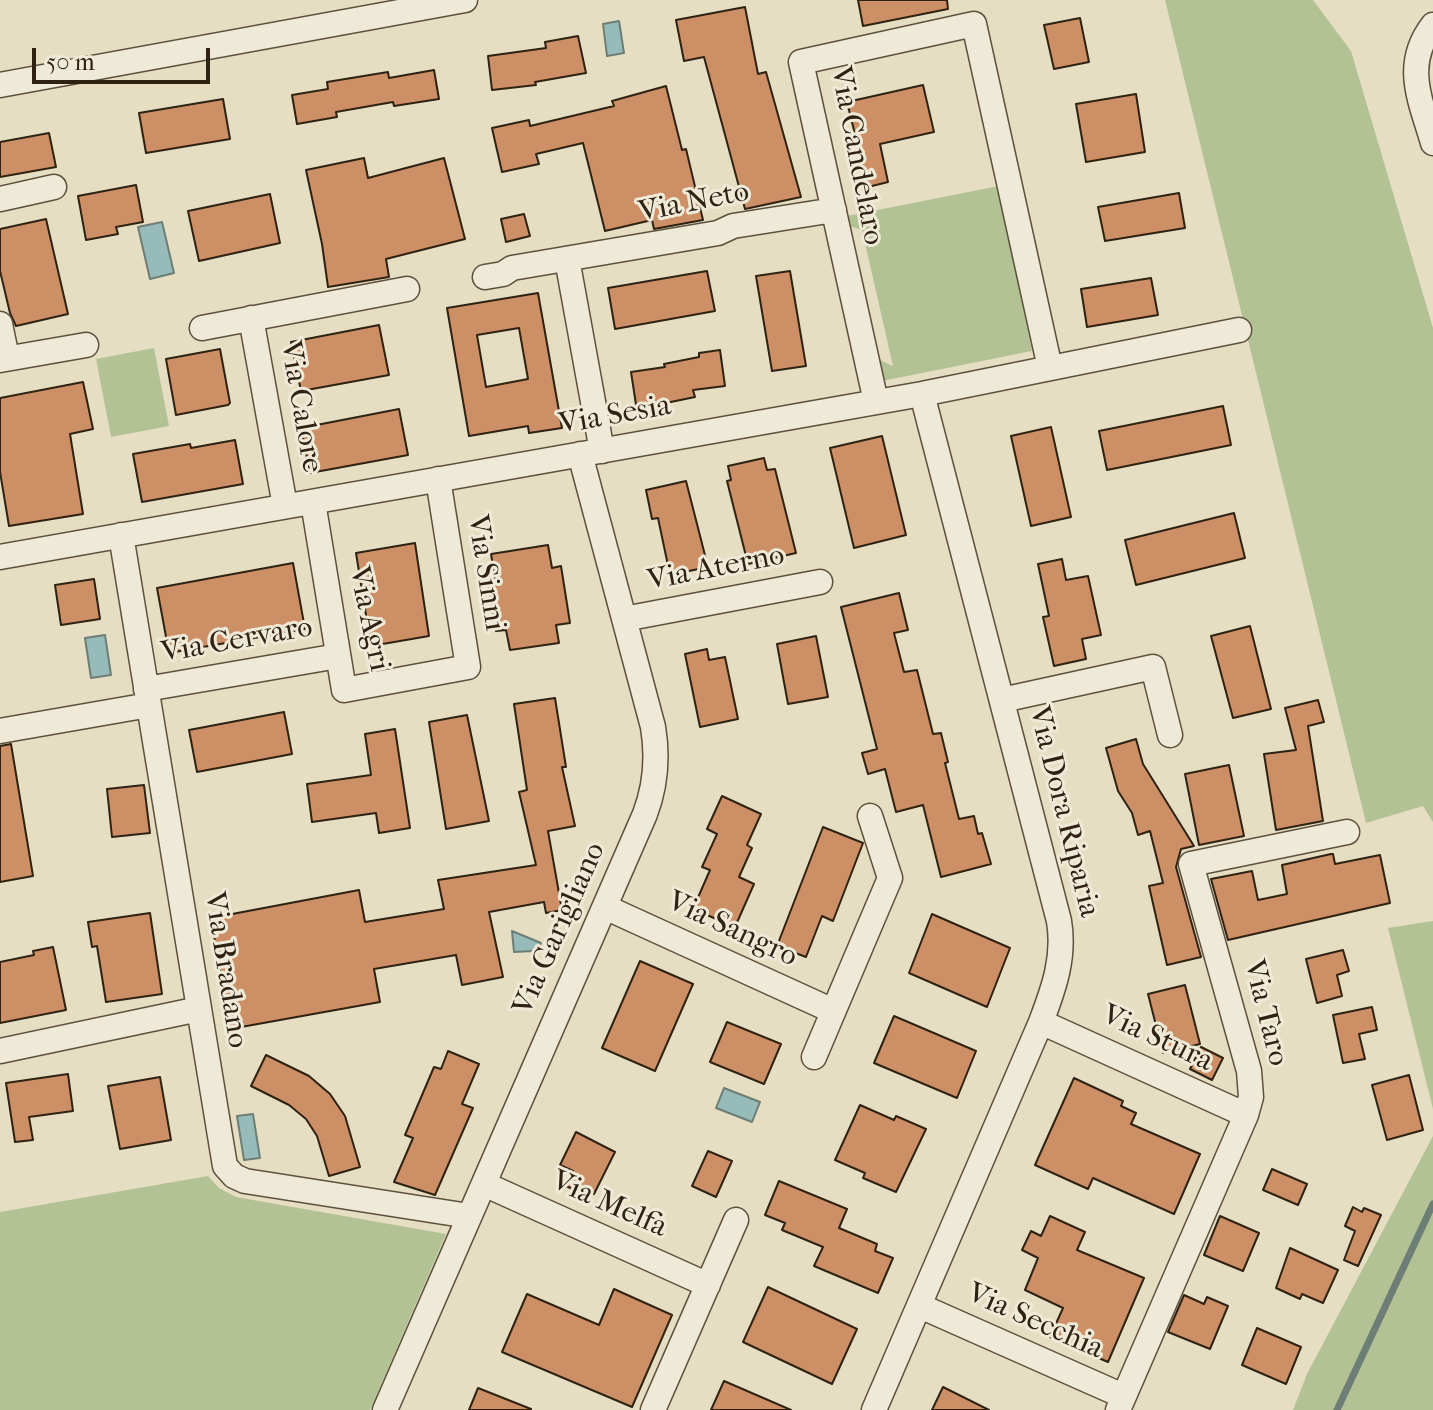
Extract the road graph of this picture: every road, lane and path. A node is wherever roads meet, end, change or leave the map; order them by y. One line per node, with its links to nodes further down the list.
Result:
1 (465, 0): 3 (street)
2 (1433, 25): 4 (street)
3 (0, 85)
4 (1433, 143)
5 (54, 187): 6 (street)
6 (0, 199)
7 (834, 210): 8 (street, Via Neto); 17 (street, Via Candelaro); 19 (street, Via Candelaro)
8 (567, 259): 9 (street, Via Neto); 20 (street)
9 (485, 277)
10 (407, 289): 11 (street, Via Calore)
11 (251, 318): 13 (street, Via Calore); 23 (street, Via Calore)
12 (0, 324): 16 (street)
13 (202, 328)
14 (1239, 330): 17 (street, Via Sesia)
15 (86, 345): 16 (street)
16 (4, 359)
17 (1050, 368): 18 (street, Via Sesia)
18 (922, 394): 19 (street, Via Sesia); 31 (street, Via Dora Riparia)
19 (876, 402): 20 (street, Via Sesia)
20 (591, 452): 21 (street, Via Sesia); 27 (street, Via Garigliano)
21 (438, 479): 22 (street, Via Sesia); 29 (street, Via Sinni)
22 (313, 502): 23 (street, Via Sesia); 28 (street, Via Agri)
23 (285, 506): 24 (street, Via Sesia)
24 (121, 535): 25 (street, Via Sesia); 30 (street, Via Bradano)
25 (0, 557)
26 (820, 582): 27 (street, Via Aterno)
27 (624, 619): 36 (street, Via Garigliano)
28 (338, 656): 29 (street, Via Agri); 30 (street, Via Cervaro)
29 (410, 678)
30 (147, 697): 32 (street, Via Cervaro); 37 (street, Via Bradano)
31 (1002, 700): 33 (street); 39 (street, Via Dora Riparia)
32 (0, 731)
33 (1170, 735)
34 (870, 816): 38 (street)
35 (1347, 832): 42 (street, Via Taro)
36 (605, 907): 38 (street, Via Sangro); 43 (street, Via Garigliano)
37 (199, 1009): 40 (street); 44 (street, Via Bradano)
38 (833, 1011): 41 (street)
39 (1041, 1022): 42 (street, Via Stura); 47 (street, Via Dora Riparia)
40 (0, 1051)
41 (814, 1057)
42 (1246, 1115): 48 (street, Via Taro)
43 (484, 1184): 44 (street, Via Garigliano); 46 (street, Via Melfa)
44 (469, 1216): 49 (street, Via Garigliano)
45 (736, 1220): 46 (street)
46 (708, 1285): 50 (street)
47 (920, 1306): 48 (street, Via Secchia); 51 (street, Via Dora Riparia)
48 (1120, 1403)
49 (385, 1410)
50 (653, 1410)
51 (874, 1410)

